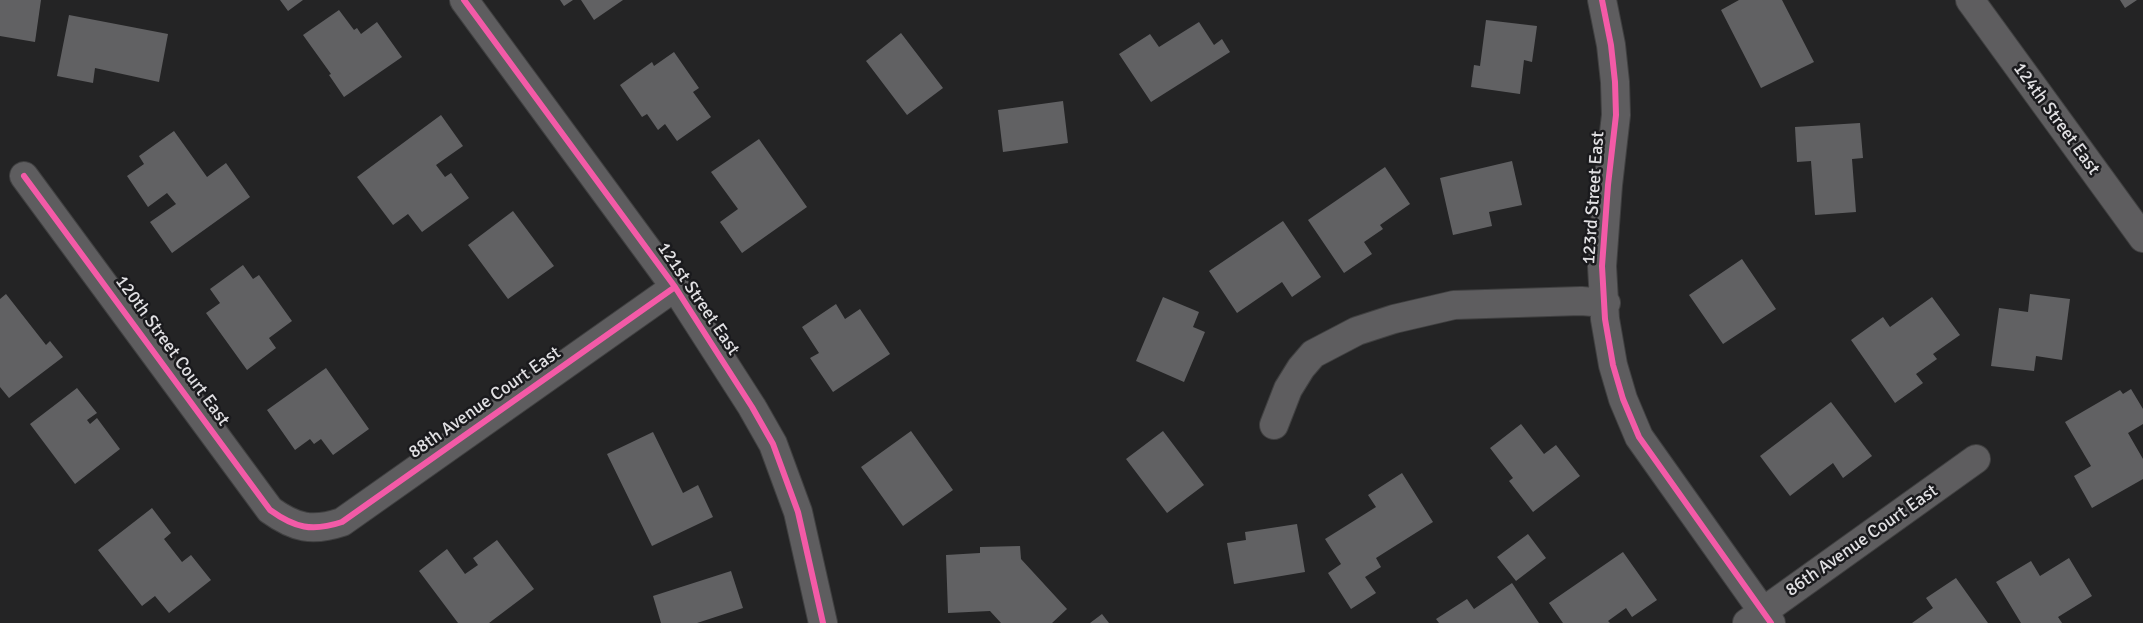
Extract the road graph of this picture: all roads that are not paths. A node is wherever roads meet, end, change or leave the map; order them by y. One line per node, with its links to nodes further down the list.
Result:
1 (464, 0): 6 (street, 121st Street East)
2 (1602, 0): 7 (street, 123rd Street East)
3 (1970, 0): 5 (street, 124th Street East)
4 (24, 176): 10 (street, 120th Street Court East)
5 (2143, 238)
6 (674, 288): 10 (street, 88th Avenue Court East); 12 (street, 121st Street East)
7 (1606, 303): 8 (street); 11 (street, 123rd Street East)
8 (1274, 425)
9 (1976, 459): 11 (street, 86th Avenue Court East)
10 (308, 528)
11 (1760, 619)
12 (823, 623)

